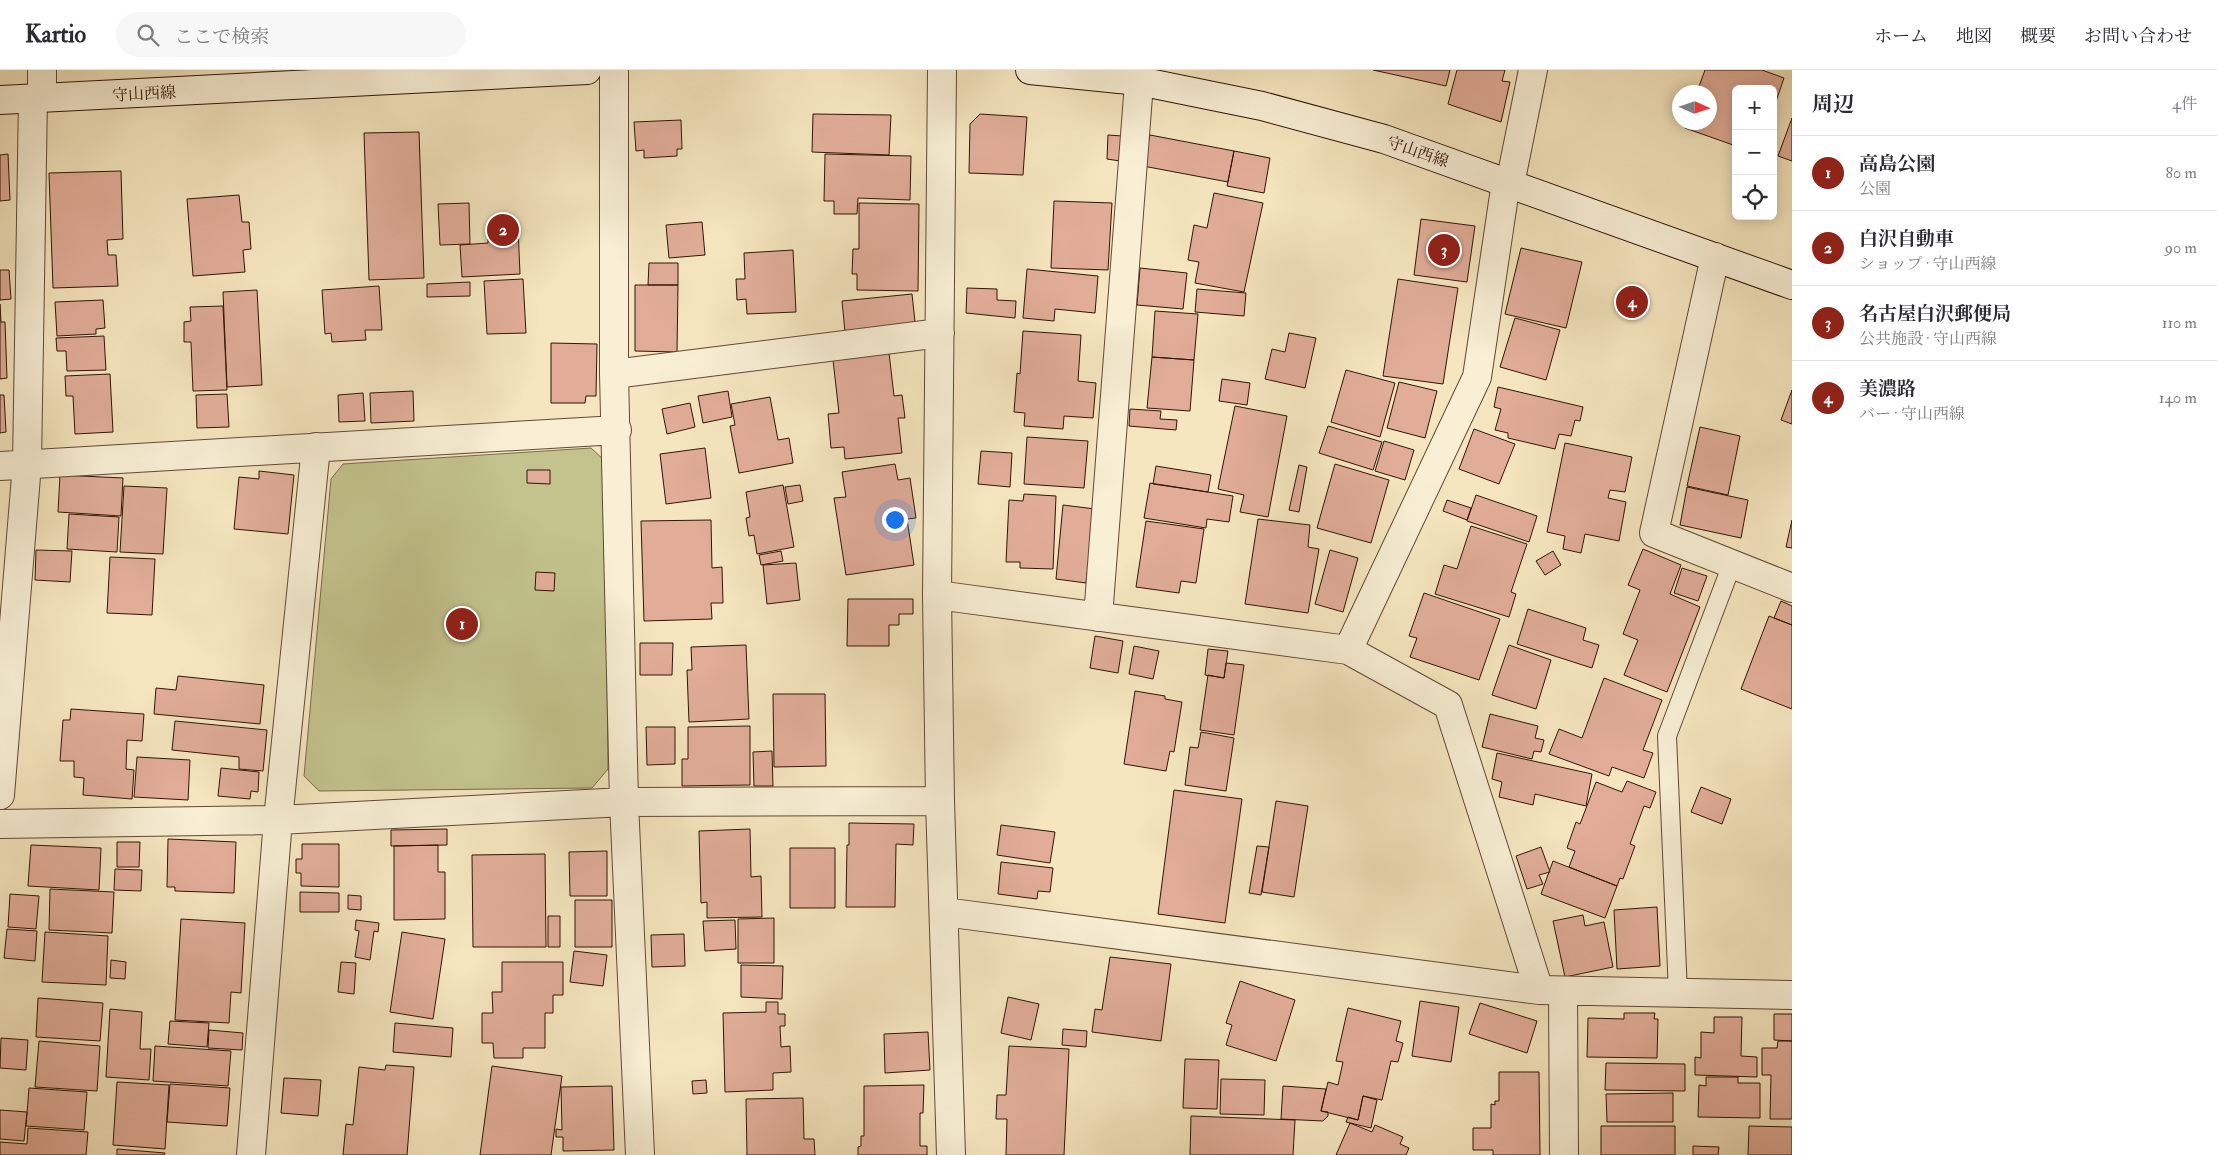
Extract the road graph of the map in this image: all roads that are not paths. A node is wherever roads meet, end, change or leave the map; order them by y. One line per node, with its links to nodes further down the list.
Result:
1 (42, 70): 8 (street)
2 (587, 70): 8 (street, 守山西線)
3 (614, 70): 14 (street)
4 (942, 70): 13 (street)
5 (1030, 70): 7 (street, 守山西線)
6 (1533, 70): 10 (street)
7 (1140, 76): 10 (street, 守山西線); 22 (street)
8 (37, 98): 9 (street, 守山西線); 17 (street)
9 (0, 100)
10 (1508, 183): 11 (street, 守山西線); 23 (street)
11 (1715, 257): 12 (street, 守山西線); 19 (street)
12 (1792, 285)
13 (940, 333): 14 (street); 21 (street)
14 (614, 374): 15 (street)
15 (617, 430): 16 (street); 26 (street)
16 (316, 447): 17 (street); 27 (street)
17 (27, 464): 18 (street); 24 (street)
18 (0, 466)
19 (1732, 564): 20 (street); 31 (lane)
20 (1792, 588)
21 (937, 595): 22 (street); 25 (street)
22 (1098, 616): 23 (street)
23 (1348, 650): 30 (street)
24 (0, 795)
25 (940, 801): 26 (street); 29 (street)
26 (624, 802): 27 (street); 34 (street)
27 (278, 820): 28 (street); 33 (street)
28 (0, 824)
29 (944, 912): 30 (street); 35 (street)
30 (1551, 990): 31 (street); 36 (street)
31 (1678, 993): 32 (street)
32 (1792, 995)
33 (251, 1155)
34 (640, 1155)
35 (951, 1155)
36 (1564, 1155)

